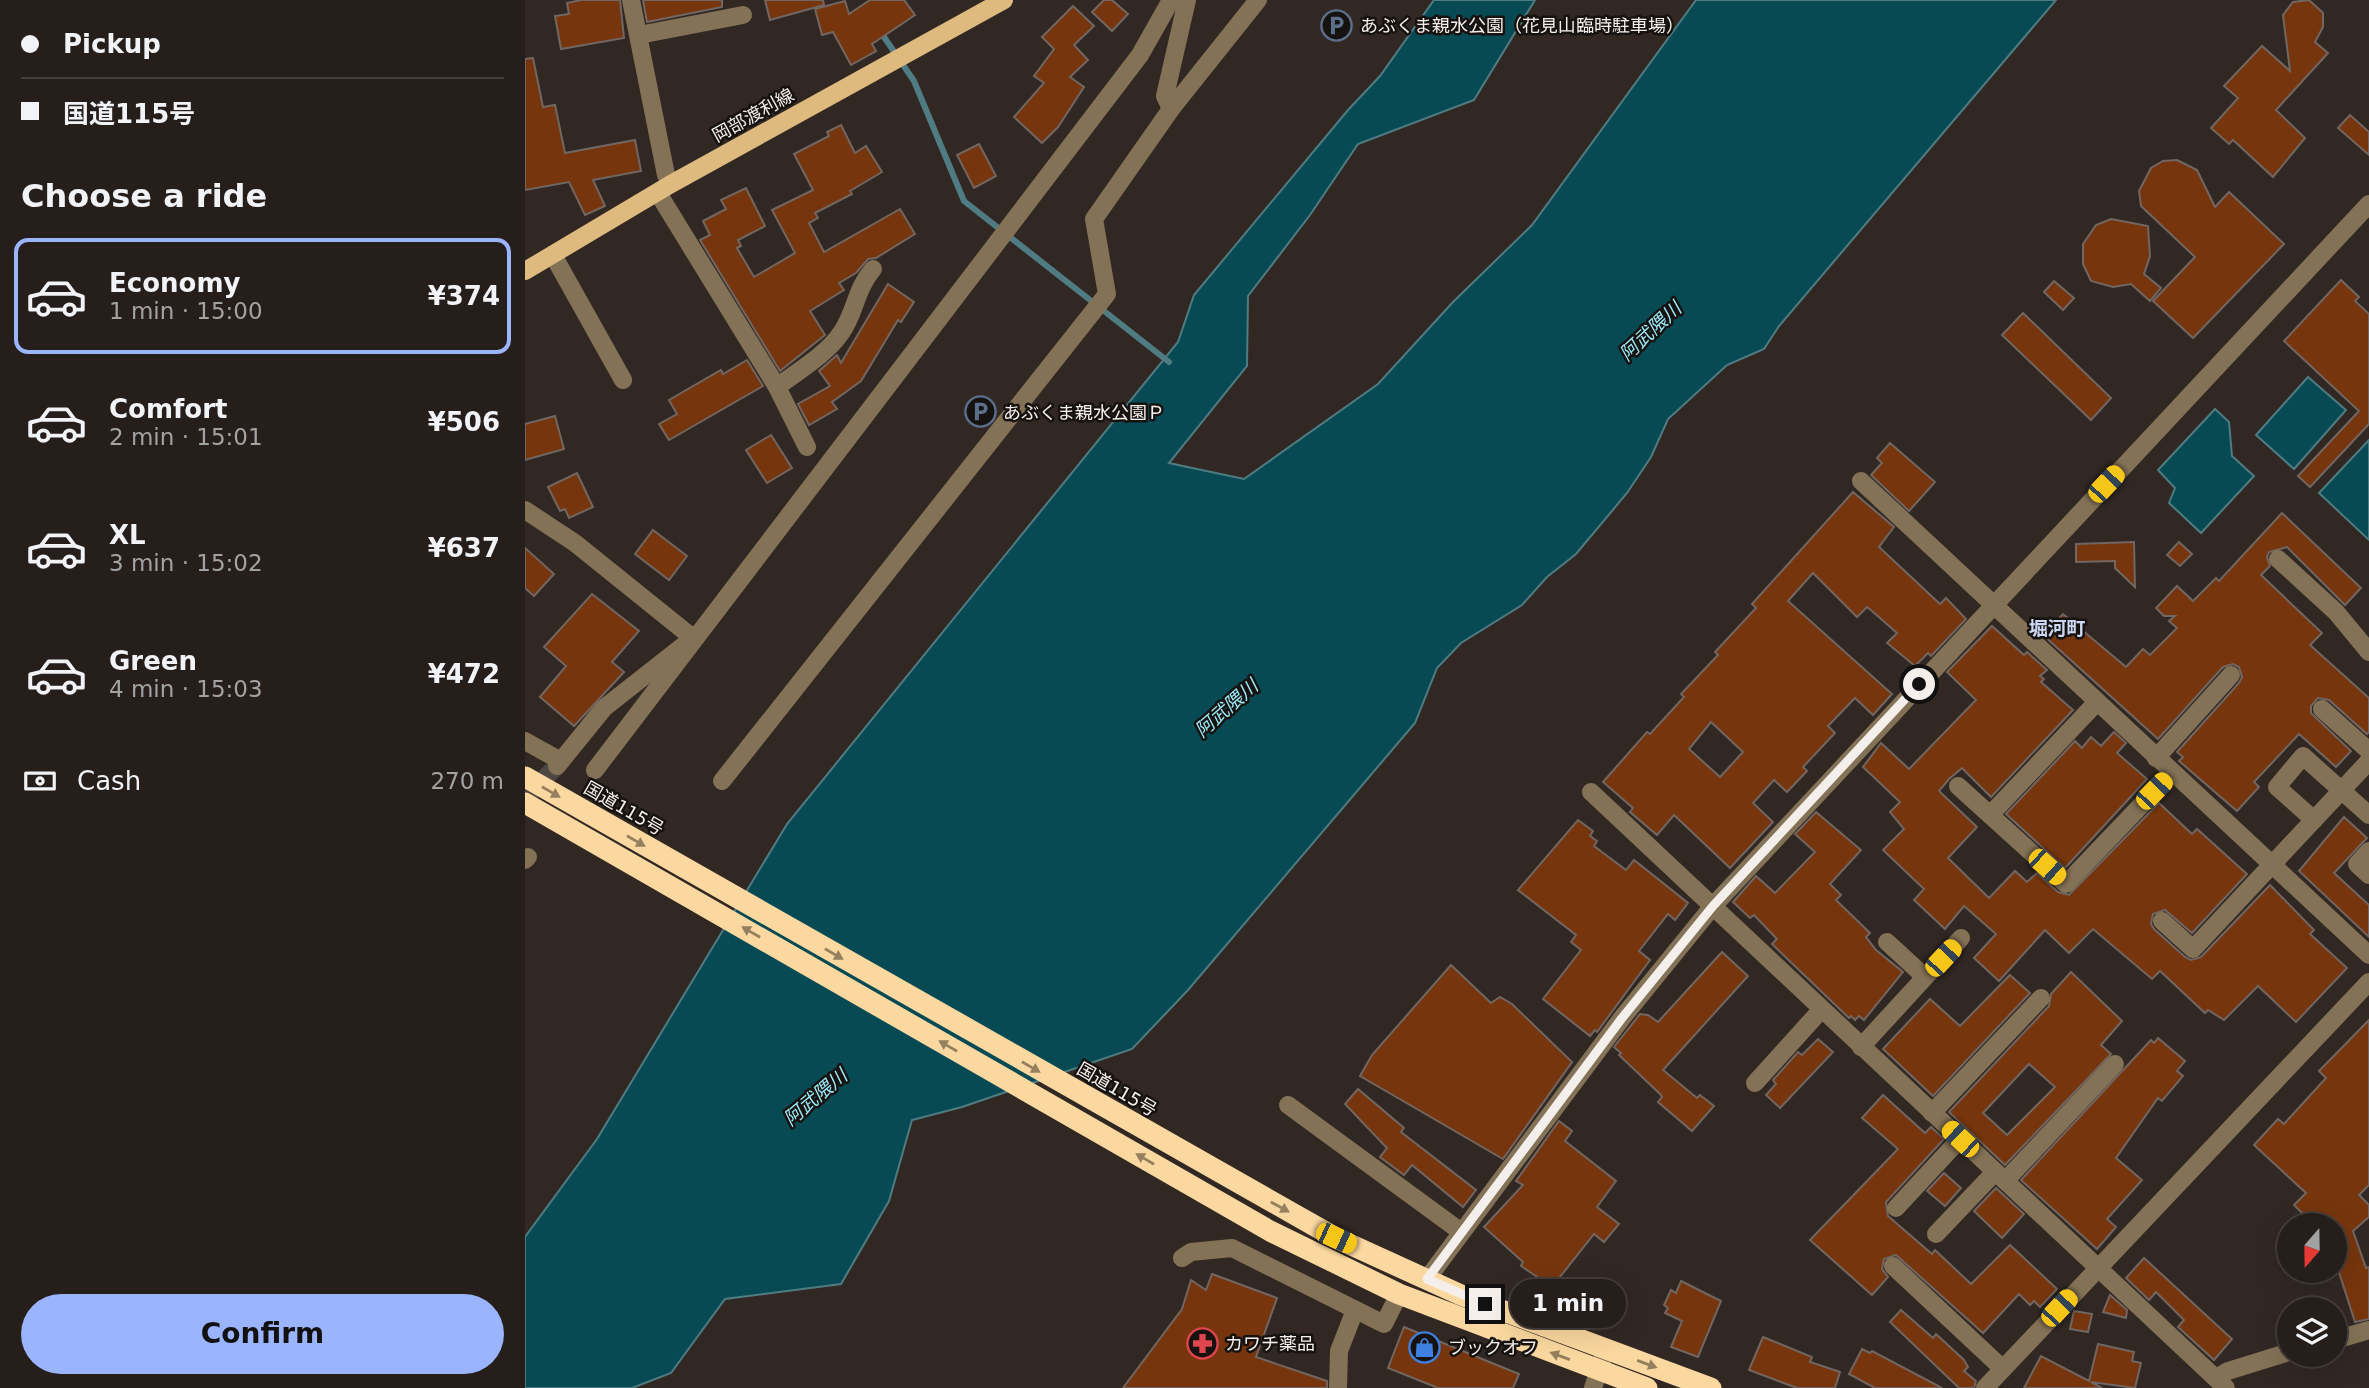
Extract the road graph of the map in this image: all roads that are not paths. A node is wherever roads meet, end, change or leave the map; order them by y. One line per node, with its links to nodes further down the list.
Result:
1 (631, 0): 7 (street)
2 (1004, 0): 9 (main road, 岡部渡利線)
3 (1171, 0): 21 (street)
4 (1187, 0): 8 (street)
5 (1258, 0): 8 (street)
6 (743, 15): 7 (street)
7 (639, 35): 9 (street)
8 (1171, 109): 33 (street)
9 (664, 189): 11 (main road, 岡部渡利線); 15 (street)
10 (2369, 204): 20 (street)
11 (553, 255): 13 (main road, 岡部渡利線); 14 (street)
12 (873, 269): 15 (street)
13 (525, 271)
14 (623, 380)
15 (777, 387): 16 (street)
16 (807, 447)
17 (1861, 481): 20 (street)
18 (525, 510): 21 (street)
19 (2278, 559): 22 (street)
20 (1994, 603): 24 (street); 44 (street)
21 (693, 638): 26 (street); 30 (street)
22 (2369, 652)
23 (2231, 675): 28 (street)
24 (2097, 702): 28 (street); 38 (street)
25 (2322, 709): 27 (street)
26 (525, 741)
27 (2369, 751)
28 (2156, 758): 31 (street)
29 (2369, 761): 35 (street)
30 (595, 770)
31 (2172, 773): 38 (street); 42 (street)
32 (525, 777): 66 (highway, 国道115号, one-way to 66)
33 (722, 781)
34 (1958, 786): 38 (street)
35 (2342, 791): 39 (street); 40 (street); 40 (street)
36 (1591, 792): 44 (street)
37 (525, 803): 67 (highway, 国道115号, one-way to 37)
38 (1990, 815)
39 (2369, 816)
40 (2314, 820): 42 (street)
41 (2369, 851): 43 (street)
42 (2271, 867): 45 (street); 48 (street)
43 (2369, 875)
44 (1713, 906): 52 (street); 61 (street)
45 (2162, 921)
46 (1961, 938): 49 (street)
47 (1887, 942): 49 (street)
48 (2369, 955)
49 (1925, 977): 53 (street)
50 (2369, 982): 65 (street)
51 (2041, 998): 57 (street)
52 (1821, 1010): 53 (street); 55 (street)
53 (1861, 1047): 57 (street)
54 (2115, 1064): 59 (street)
55 (1755, 1083)
56 (1288, 1105): 61 (street)
57 (1932, 1113): 58 (street)
58 (1960, 1139): 59 (street); 60 (street)
59 (2000, 1177): 62 (street); 65 (street)
60 (1896, 1208)
61 (1460, 1231): 66 (street)
62 (1936, 1234)
63 (1182, 1258): 68 (street)
64 (1893, 1266): 73 (street)
65 (2097, 1267): 73 (street); 74 (street)
66 (1427, 1279): 72 (highway, 国道115号)
67 (1399, 1294): 68 (street); 72 (highway, 国道115号, one-way to 67)
68 (1355, 1310): 75 (street)
69 (2369, 1331): 70 (street)
70 (2347, 1337)
71 (2277, 1356): 74 (street)
72 (1599, 1369): 76 (highway, 国道115号); 77 (highway, 国道115号, one-way to 77)
73 (2003, 1369): 78 (street)
74 (2221, 1383)
75 (1338, 1388)
76 (1647, 1388)
77 (1711, 1388)
78 (1985, 1388)

